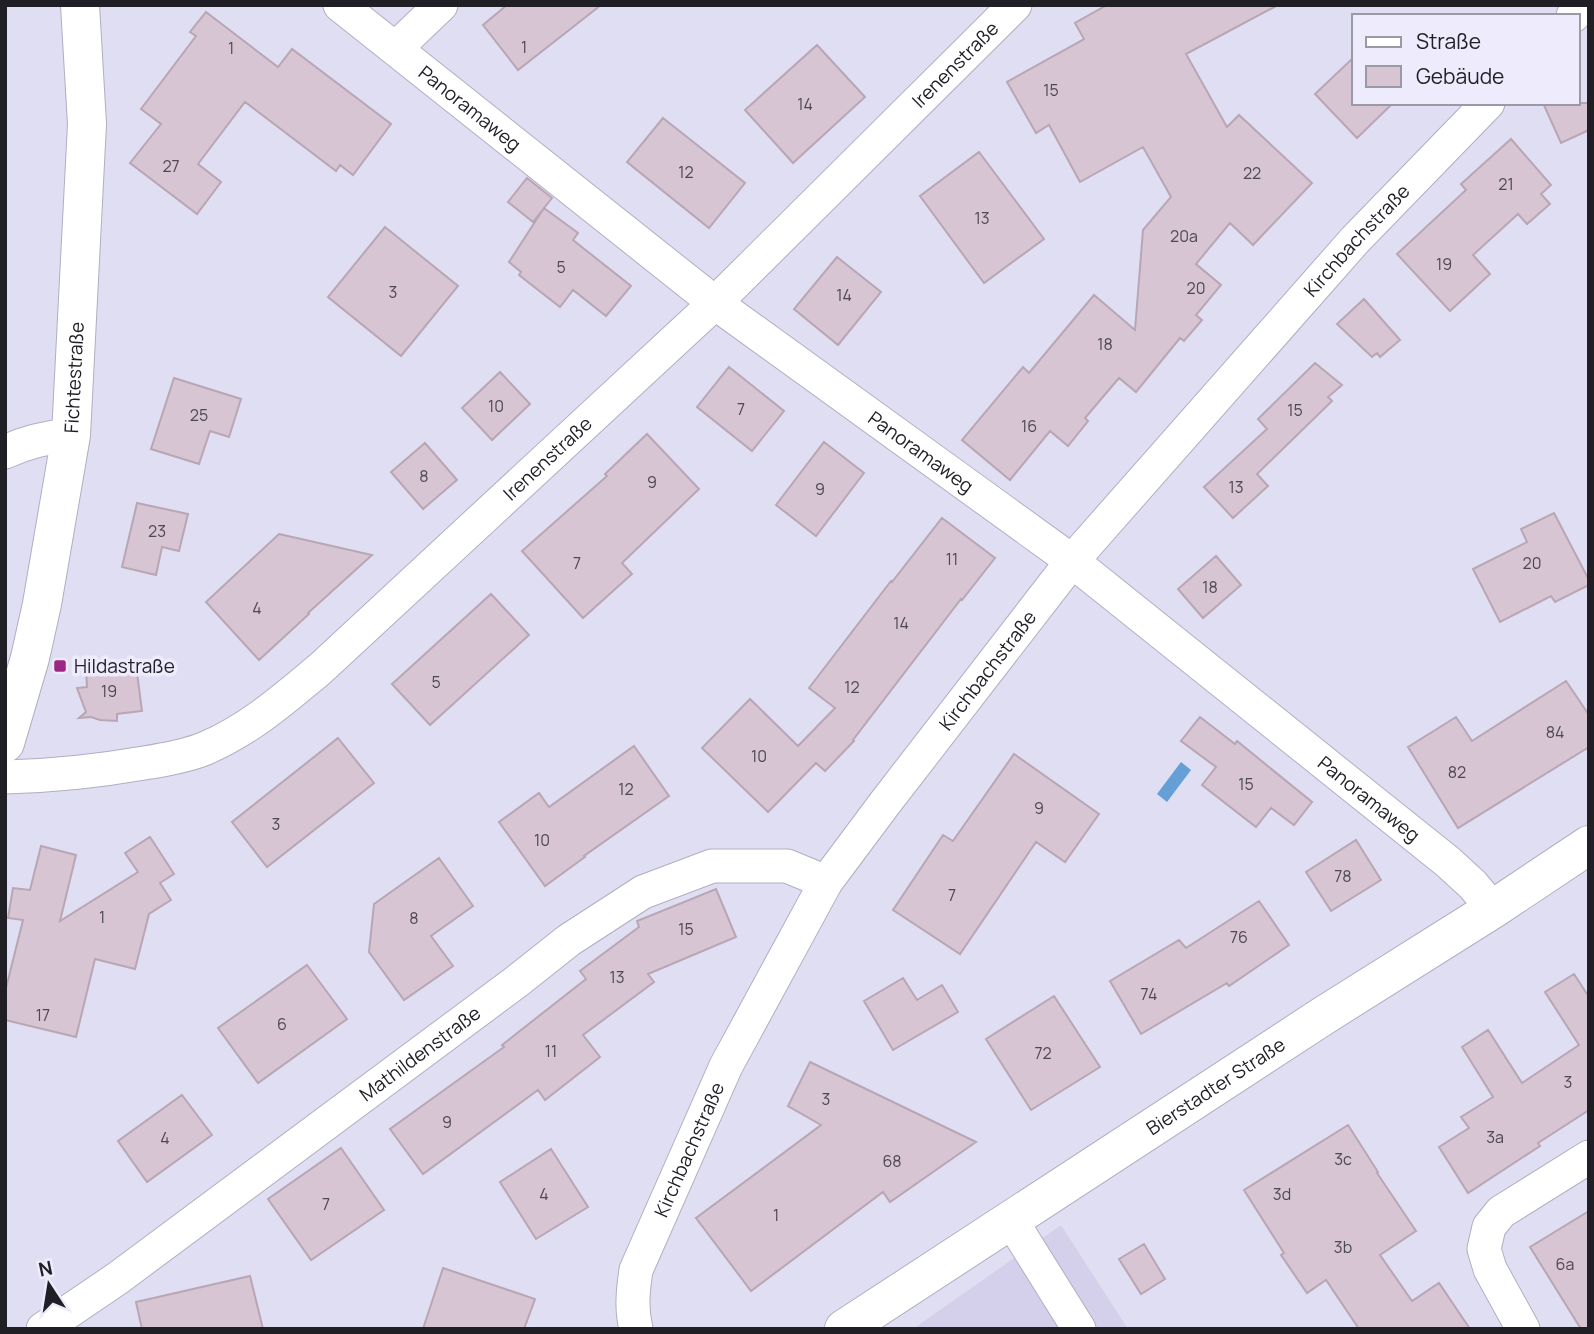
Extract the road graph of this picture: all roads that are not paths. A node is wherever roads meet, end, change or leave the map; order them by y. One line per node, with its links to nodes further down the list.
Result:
1 (80, 5): 8 (main road, Fichtestraße)
2 (340, 5): 5 (street, Panoramaweg)
3 (441, 5): 5 (street)
4 (1015, 5): 7 (street, Irenenstraße)
5 (396, 48): 7 (street, Panoramaweg)
6 (1486, 105): 10 (street, Kirchbachstraße)
7 (715, 303): 10 (street, Panoramaweg); 12 (street, Irenenstraße)
8 (71, 435): 9 (street); 11 (main road, Fichtestraße)
9 (5, 452)
10 (1072, 561): 14 (street, Kirchbachstraße); 15 (street, Panoramaweg)
11 (5, 743)
12 (5, 777)
13 (1589, 845): 15 (main road, Bierstadter Straße)
14 (826, 882): 18 (street, Mathildenstraße); 19 (street, Kirchbachstraße)
15 (1493, 909): 17 (main road, Bierstadter Straße)
16 (1589, 1157): 22 (street)
17 (1010, 1220): 20 (main road, Bierstadter Straße); 21 (street)
18 (43, 1329)
19 (636, 1329)
20 (845, 1329)
21 (1079, 1329)
22 (1523, 1329)

